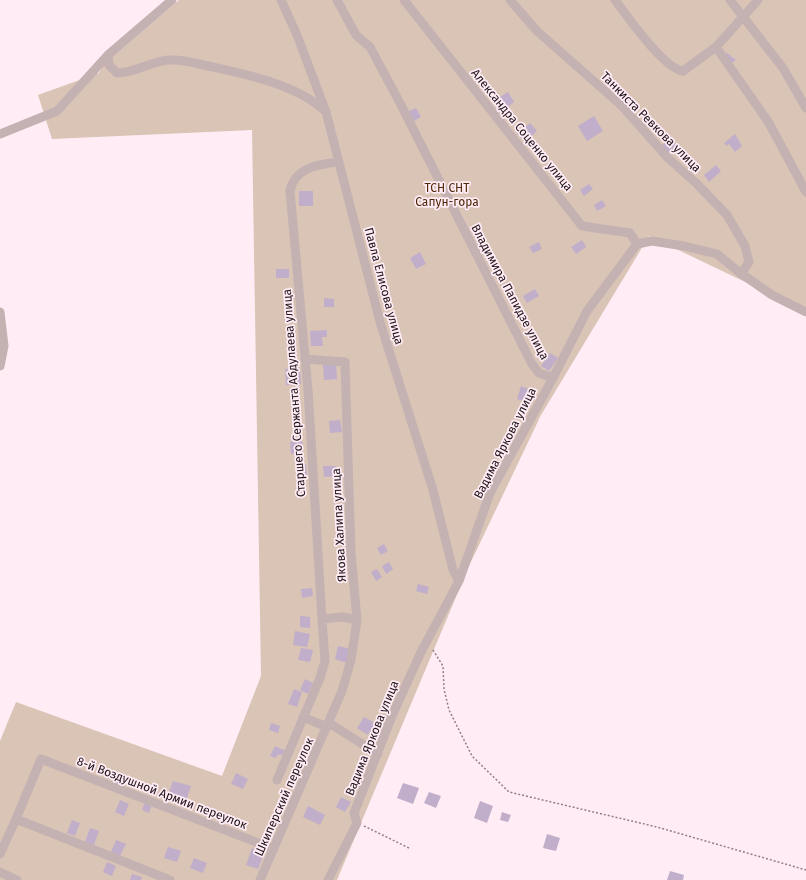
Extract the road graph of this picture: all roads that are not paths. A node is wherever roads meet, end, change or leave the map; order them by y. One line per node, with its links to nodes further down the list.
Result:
1 (172, 0): 11 (street)
2 (281, 0): 13 (street, Павла Елисова улица)
3 (337, 0): 23 (street, Владимира Папидзе улица)
4 (404, 0): 17 (street, Александра Соценко улица)
5 (510, 0): 18 (street, Танкиста Ревкова улица)
6 (615, 0): 10 (street)
7 (730, 0): 9 (street)
8 (758, 0): 9 (street)
9 (744, 16): 10 (street); 12 (street)
10 (716, 47): 16 (street)
11 (108, 55): 13 (street); 14 (street)
12 (806, 108)
13 (326, 112): 15 (street, Павла Елисова улица)
14 (0, 134)
15 (339, 162): 21 (street, Старшего Сержанта Абдулаева улица); 24 (street, Павла Елисова улица)
16 (806, 192)
17 (637, 244): 18 (street); 23 (street, Вадима Яркова улица)
18 (741, 274): 20 (street)
19 (0, 312): 22 (street)
20 (806, 312)
21 (305, 359): 25 (street, Старшего Сержанта Абдулаева улица); 26 (street, Якова Халипа улица)
22 (0, 366)
23 (553, 378): 24 (street, Вадима Яркова улица)
24 (459, 581): 29 (street, Вадима Яркова улица)
25 (322, 619): 26 (street); 27 (street)
26 (357, 620): 28 (street, Якова Халипа улица)
27 (303, 718): 28 (street); 30 (street)
28 (328, 725): 29 (street); 32 (street, Шкиперский переулок)
29 (378, 754): 35 (street, Вадима Яркова улица)
30 (277, 780)
31 (16, 819): 32 (street, 8-й Воздушной Армии переулок); 33 (street); 37 (street)
32 (274, 849): 38 (street, Шкиперский переулок)
33 (0, 854)
34 (0, 872): 36 (street)
35 (335, 876): 39 (street, Вадима Яркова улица)
36 (17, 880)
37 (170, 880)
38 (260, 880)
39 (328, 880)

